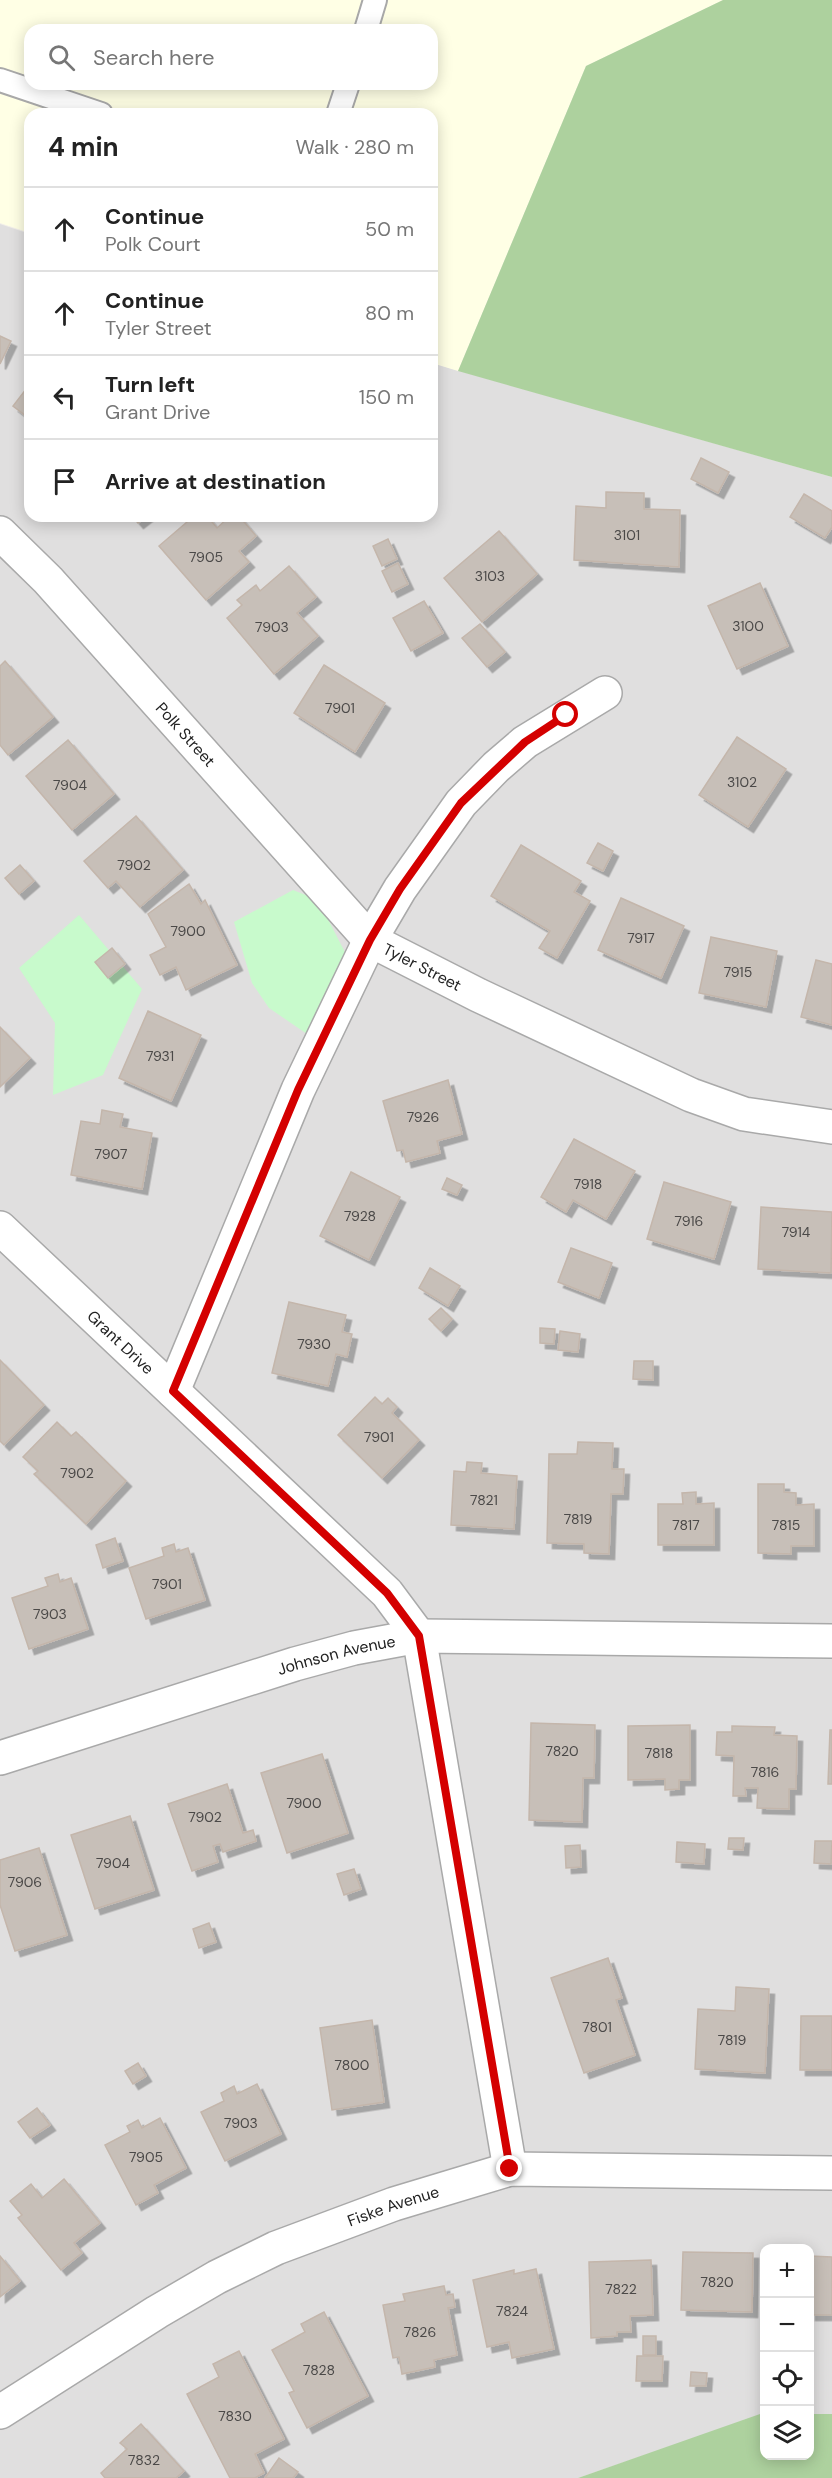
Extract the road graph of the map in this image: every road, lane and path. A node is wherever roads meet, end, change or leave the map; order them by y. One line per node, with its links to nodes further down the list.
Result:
1 (375, 0): 2 (lane)
2 (368, 24)
3 (0, 80): 4 (lane)
4 (24, 88)
5 (30, 90): 7 (lane)
6 (346, 90): 8 (lane)
7 (83, 108)
8 (340, 108)
9 (0, 532): 11 (street, Polk Street)
10 (605, 693): 11 (street)
11 (370, 940): 12 (street, Tyler Street); 14 (street, Tyler Street)
12 (832, 1127)
13 (0, 1228): 14 (street, Grant Drive)
14 (173, 1391): 15 (street, Grant Drive)
15 (419, 1636): 16 (street, Johnson Avenue); 17 (street, Johnson Avenue); 18 (street, Grant Drive)
16 (832, 1641)
17 (0, 1758)
18 (510, 2169): 19 (street, Fiske Avenue); 20 (street, Fiske Avenue)
19 (832, 2173)
20 (0, 2412)

